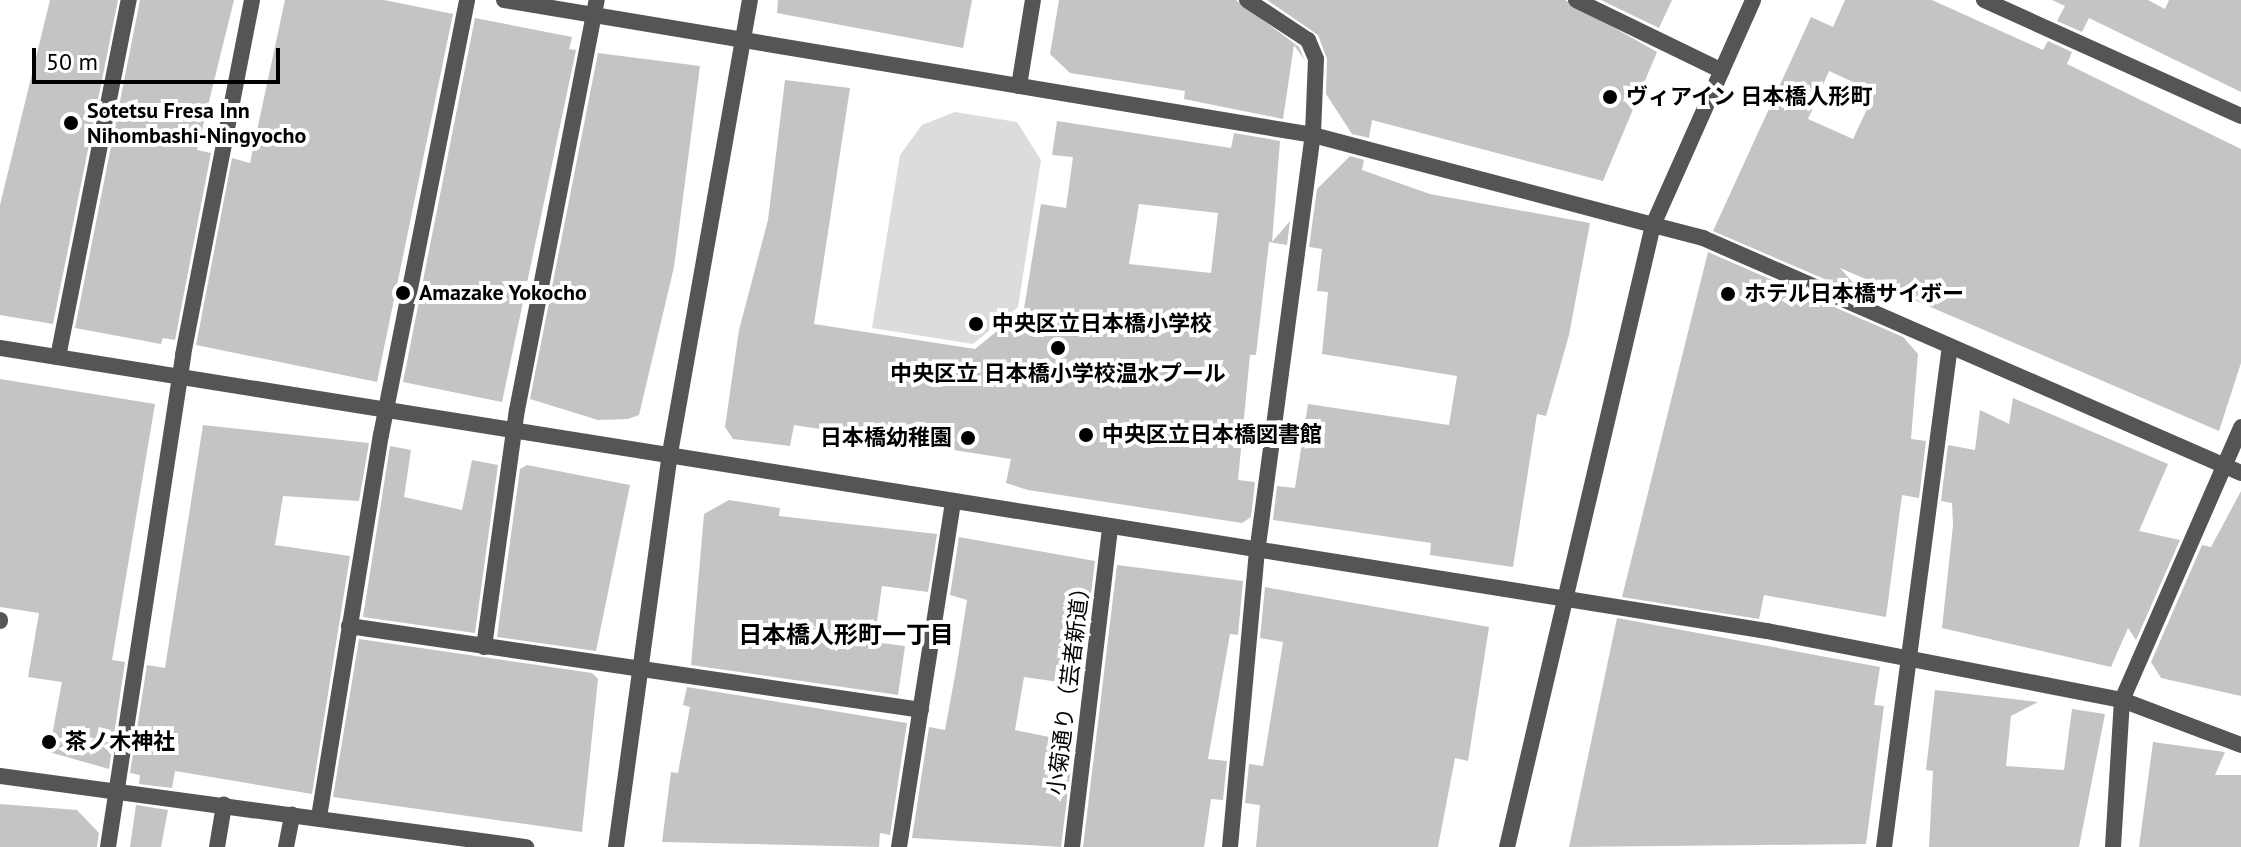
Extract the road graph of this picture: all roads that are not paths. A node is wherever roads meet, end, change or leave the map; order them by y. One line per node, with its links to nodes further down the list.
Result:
1 (129, 0): 20 (street)
2 (252, 0): 21 (street)
3 (467, 0): 22 (street)
4 (504, 0): 11 (street)
5 (750, 0): 12 (street)
6 (1033, 0): 14 (street)
7 (1247, 0): 16 (street)
8 (1576, 0): 13 (street)
9 (1753, 0): 13 (street)
10 (1984, 0): 15 (street)
11 (596, 8): 12 (street); 24 (street)
12 (742, 39): 14 (street); 25 (street)
13 (1722, 71): 17 (street)
14 (1019, 86): 16 (street)
15 (2241, 116)
16 (1313, 135): 17 (street); 30 (street)
17 (1653, 225): 18 (street); 31 (street)
18 (1950, 346): 26 (street); 34 (street)
19 (0, 348): 20 (street)
20 (58, 357): 21 (street)
21 (179, 378): 22 (street); 40 (street)
22 (388, 411): 24 (street); 32 (street)
23 (2241, 427): 26 (street)
24 (515, 433): 25 (street); 33 (street)
25 (669, 459): 28 (street); 35 (street)
26 (2225, 465): 27 (street); 36 (street)
27 (2241, 473)
28 (953, 504): 29 (street); 37 (street)
29 (1110, 529): 30 (street); 50 (street, 小菊通り（芸者新道）)
30 (1257, 553): 31 (street); 51 (street)
31 (1571, 598): 34 (street); 52 (street)
32 (349, 626): 33 (street); 43 (street)
33 (484, 647): 35 (street)
34 (1907, 660): 36 (street); 53 (street)
35 (640, 669): 37 (street); 48 (street)
36 (2122, 700): 38 (street); 54 (street)
37 (921, 710): 49 (street)
38 (2241, 745)
39 (0, 776): 40 (street)
40 (118, 792): 41 (street); 44 (street)
41 (224, 805): 42 (street); 45 (street)
42 (292, 815): 43 (street); 46 (street)
43 (319, 817): 47 (street)
44 (108, 847)
45 (217, 847)
46 (286, 847)
47 (526, 847)
48 (616, 847)
49 (899, 847)
50 (1072, 847)
51 (1230, 847)
52 (1507, 847)
53 (1884, 847)
54 (2113, 847)

